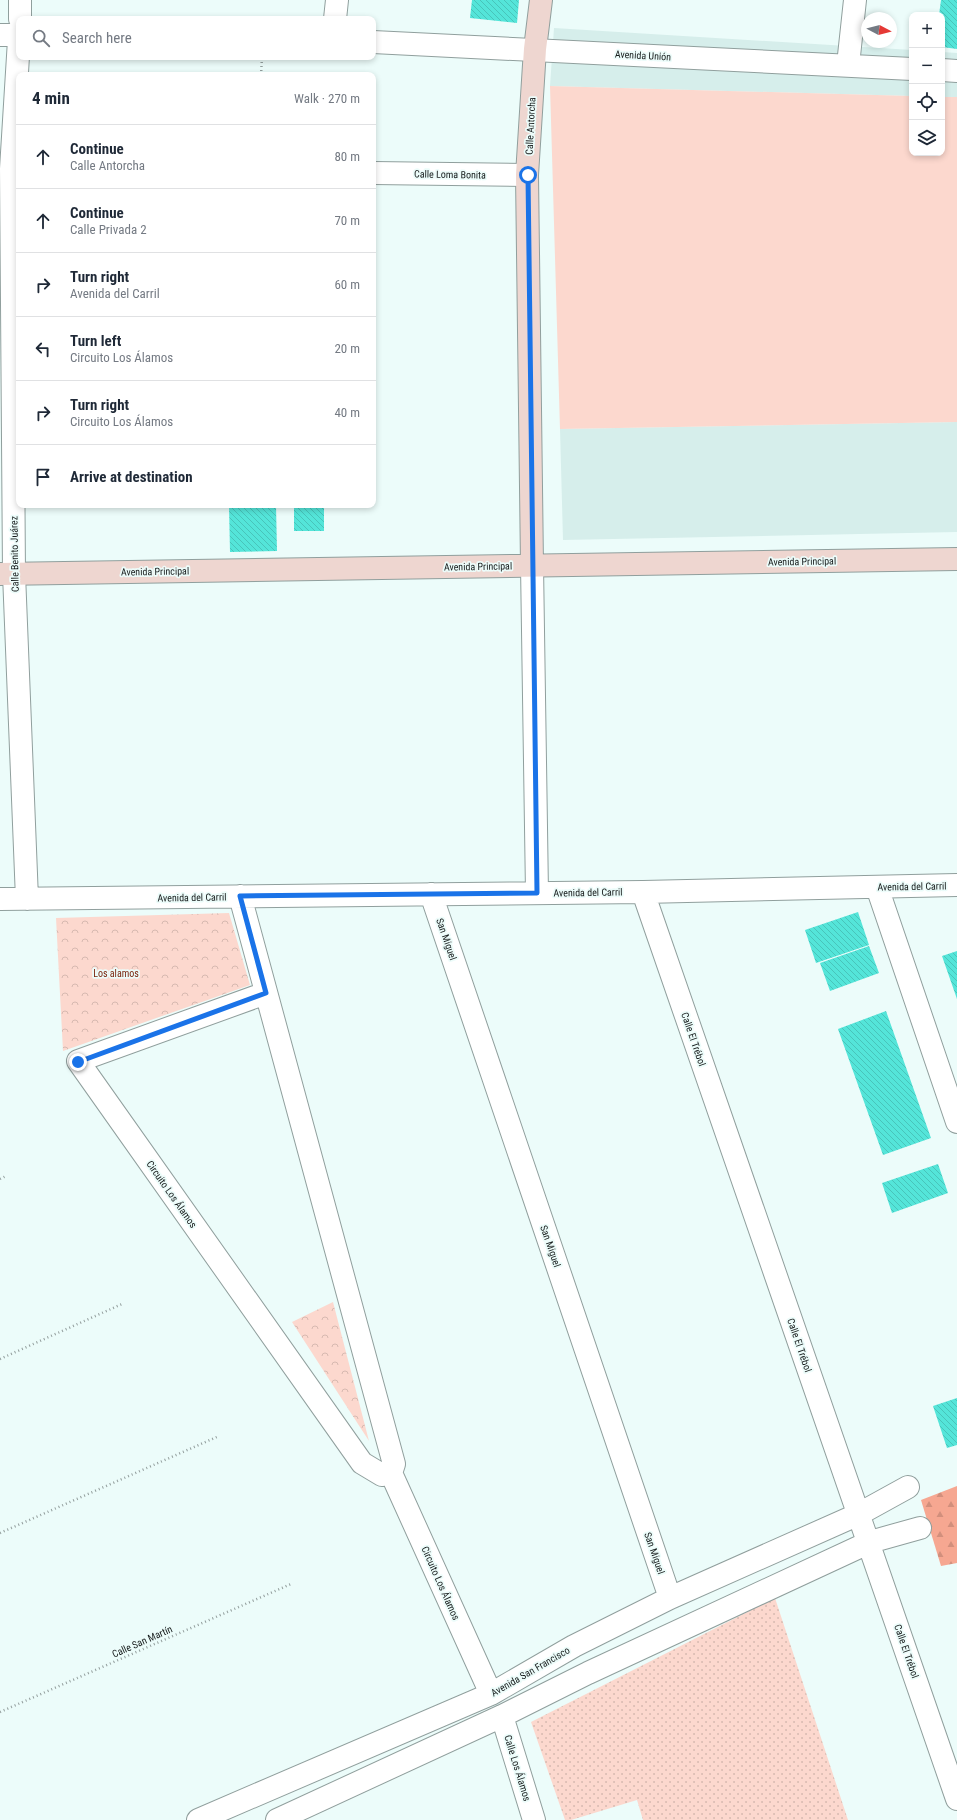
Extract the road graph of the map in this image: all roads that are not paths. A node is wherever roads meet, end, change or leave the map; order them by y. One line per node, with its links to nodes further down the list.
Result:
1 (20, 0): 5 (street)
2 (337, 0): 6 (street)
3 (541, 0): 10 (street, Calle Antorcha)
4 (855, 0): 12 (street)
5 (20, 16)
6 (335, 16)
7 (0, 34): 8 (street)
8 (16, 35)
9 (376, 42): 10 (street, Avenida Unión)
10 (535, 49): 12 (street, Avenida Unión); 20 (street, Calle Antorcha)
11 (18, 60): 16 (street, Calle Benito Juárez)
12 (848, 65): 13 (street, Avenida Unión)
13 (909, 69)
14 (945, 70): 15 (street)
15 (957, 71)
16 (17, 72)
17 (16, 83): 18 (street, Calle Benito Juárez)
18 (10, 169): 23 (street, Calle Benito Juárez)
19 (376, 173): 20 (street, Calle Loma Bonita)
20 (528, 175): 22 (street, Calle Antorcha)
21 (957, 559): 22 (street, Avenida Principal)
22 (532, 565): 23 (street, Avenida Principal); 27 (street)
23 (7, 574): 31 (street, Calle Benito Juárez)
24 (957, 885): 25 (street, Avenida del Carril)
25 (877, 887): 26 (street, Avenida del Carril); 33 (street)
26 (643, 892): 27 (street, Avenida del Carril); 36 (street, Calle El Trébol)
27 (537, 893): 28 (street, Avenida del Carril)
28 (432, 894): 29 (street, Avenida del Carril); 39 (street, San Miguel)
29 (240, 896): 31 (street, Avenida del Carril); 32 (street, Circuito Los Álamos)
30 (0, 899): 31 (street, Avenida del Carril)
31 (27, 899)
32 (266, 993): 34 (street, Circuito Los Álamos); 34 (street, Circuito Los Álamos)
33 (957, 1122)
34 (391, 1473): 42 (street, Circuito Los Álamos)
35 (908, 1487): 36 (street, Avenida San Francisco)
36 (859, 1514): 38 (street, Calle El Trébol); 39 (street, Avenida San Francisco)
37 (920, 1528): 38 (street)
38 (870, 1542): 41 (street); 44 (street, Calle El Trébol)
39 (670, 1598): 40 (street, Avenida San Francisco)
40 (574, 1646): 41 (street); 42 (street, Avenida San Francisco)
41 (588, 1673): 43 (street)
42 (491, 1694): 45 (street, Avenida San Francisco)
43 (502, 1716): 46 (street); 47 (street, Calle Los Álamos)
44 (957, 1799)
45 (198, 1820)
46 (277, 1820)
47 (534, 1820)

